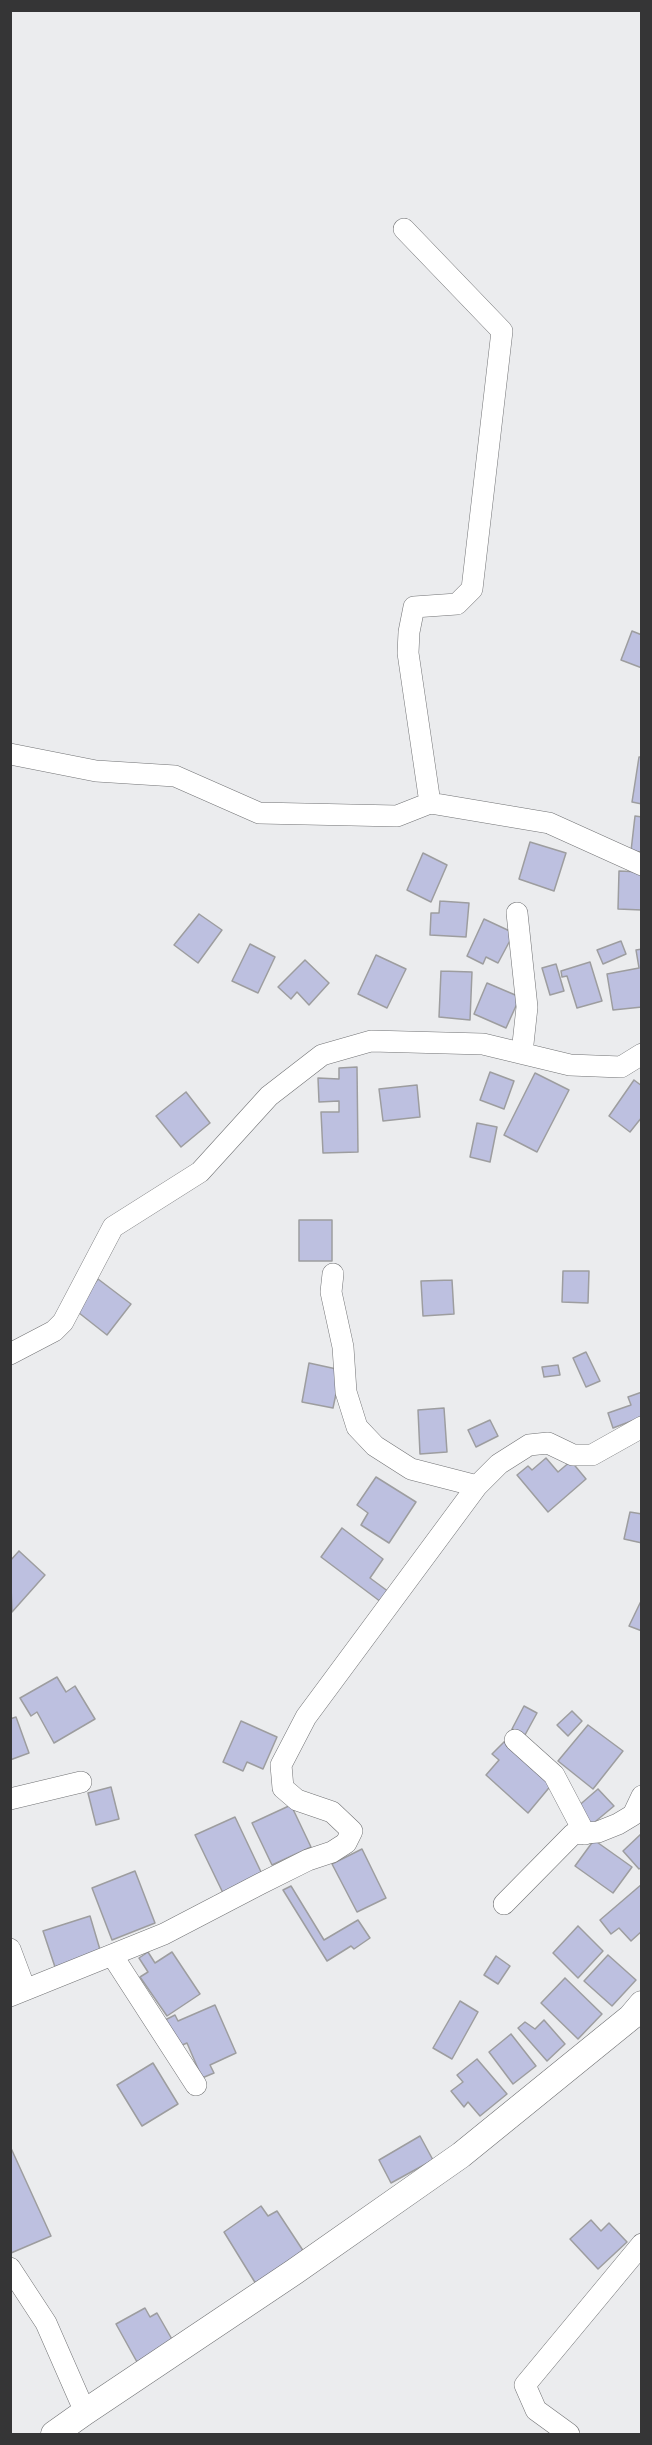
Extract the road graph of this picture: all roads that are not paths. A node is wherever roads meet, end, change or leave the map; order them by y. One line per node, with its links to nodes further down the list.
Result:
1 (404, 229): 3 (street)
2 (10, 754): 3 (street)
3 (430, 803): 4 (street)
4 (642, 865)
5 (517, 913): 6 (street)
6 (522, 1053): 7 (street); 9 (street)
7 (642, 1054)
8 (333, 1274): 11 (street)
9 (10, 1354)
10 (642, 1427): 11 (street)
11 (477, 1486): 19 (street)
12 (515, 1740): 16 (street)
13 (81, 1782): 15 (street)
14 (642, 1796): 16 (street)
15 (10, 1799)
16 (585, 1834): 17 (street)
17 (504, 1904)
18 (10, 1949): 20 (street)
19 (112, 1955): 20 (street); 22 (street)
20 (18, 1992)
21 (638, 2012): 25 (street)
22 (196, 2085)
23 (642, 2244): 27 (street)
24 (10, 2268): 25 (street)
25 (85, 2412): 26 (street)
26 (54, 2434)
27 (569, 2434)

